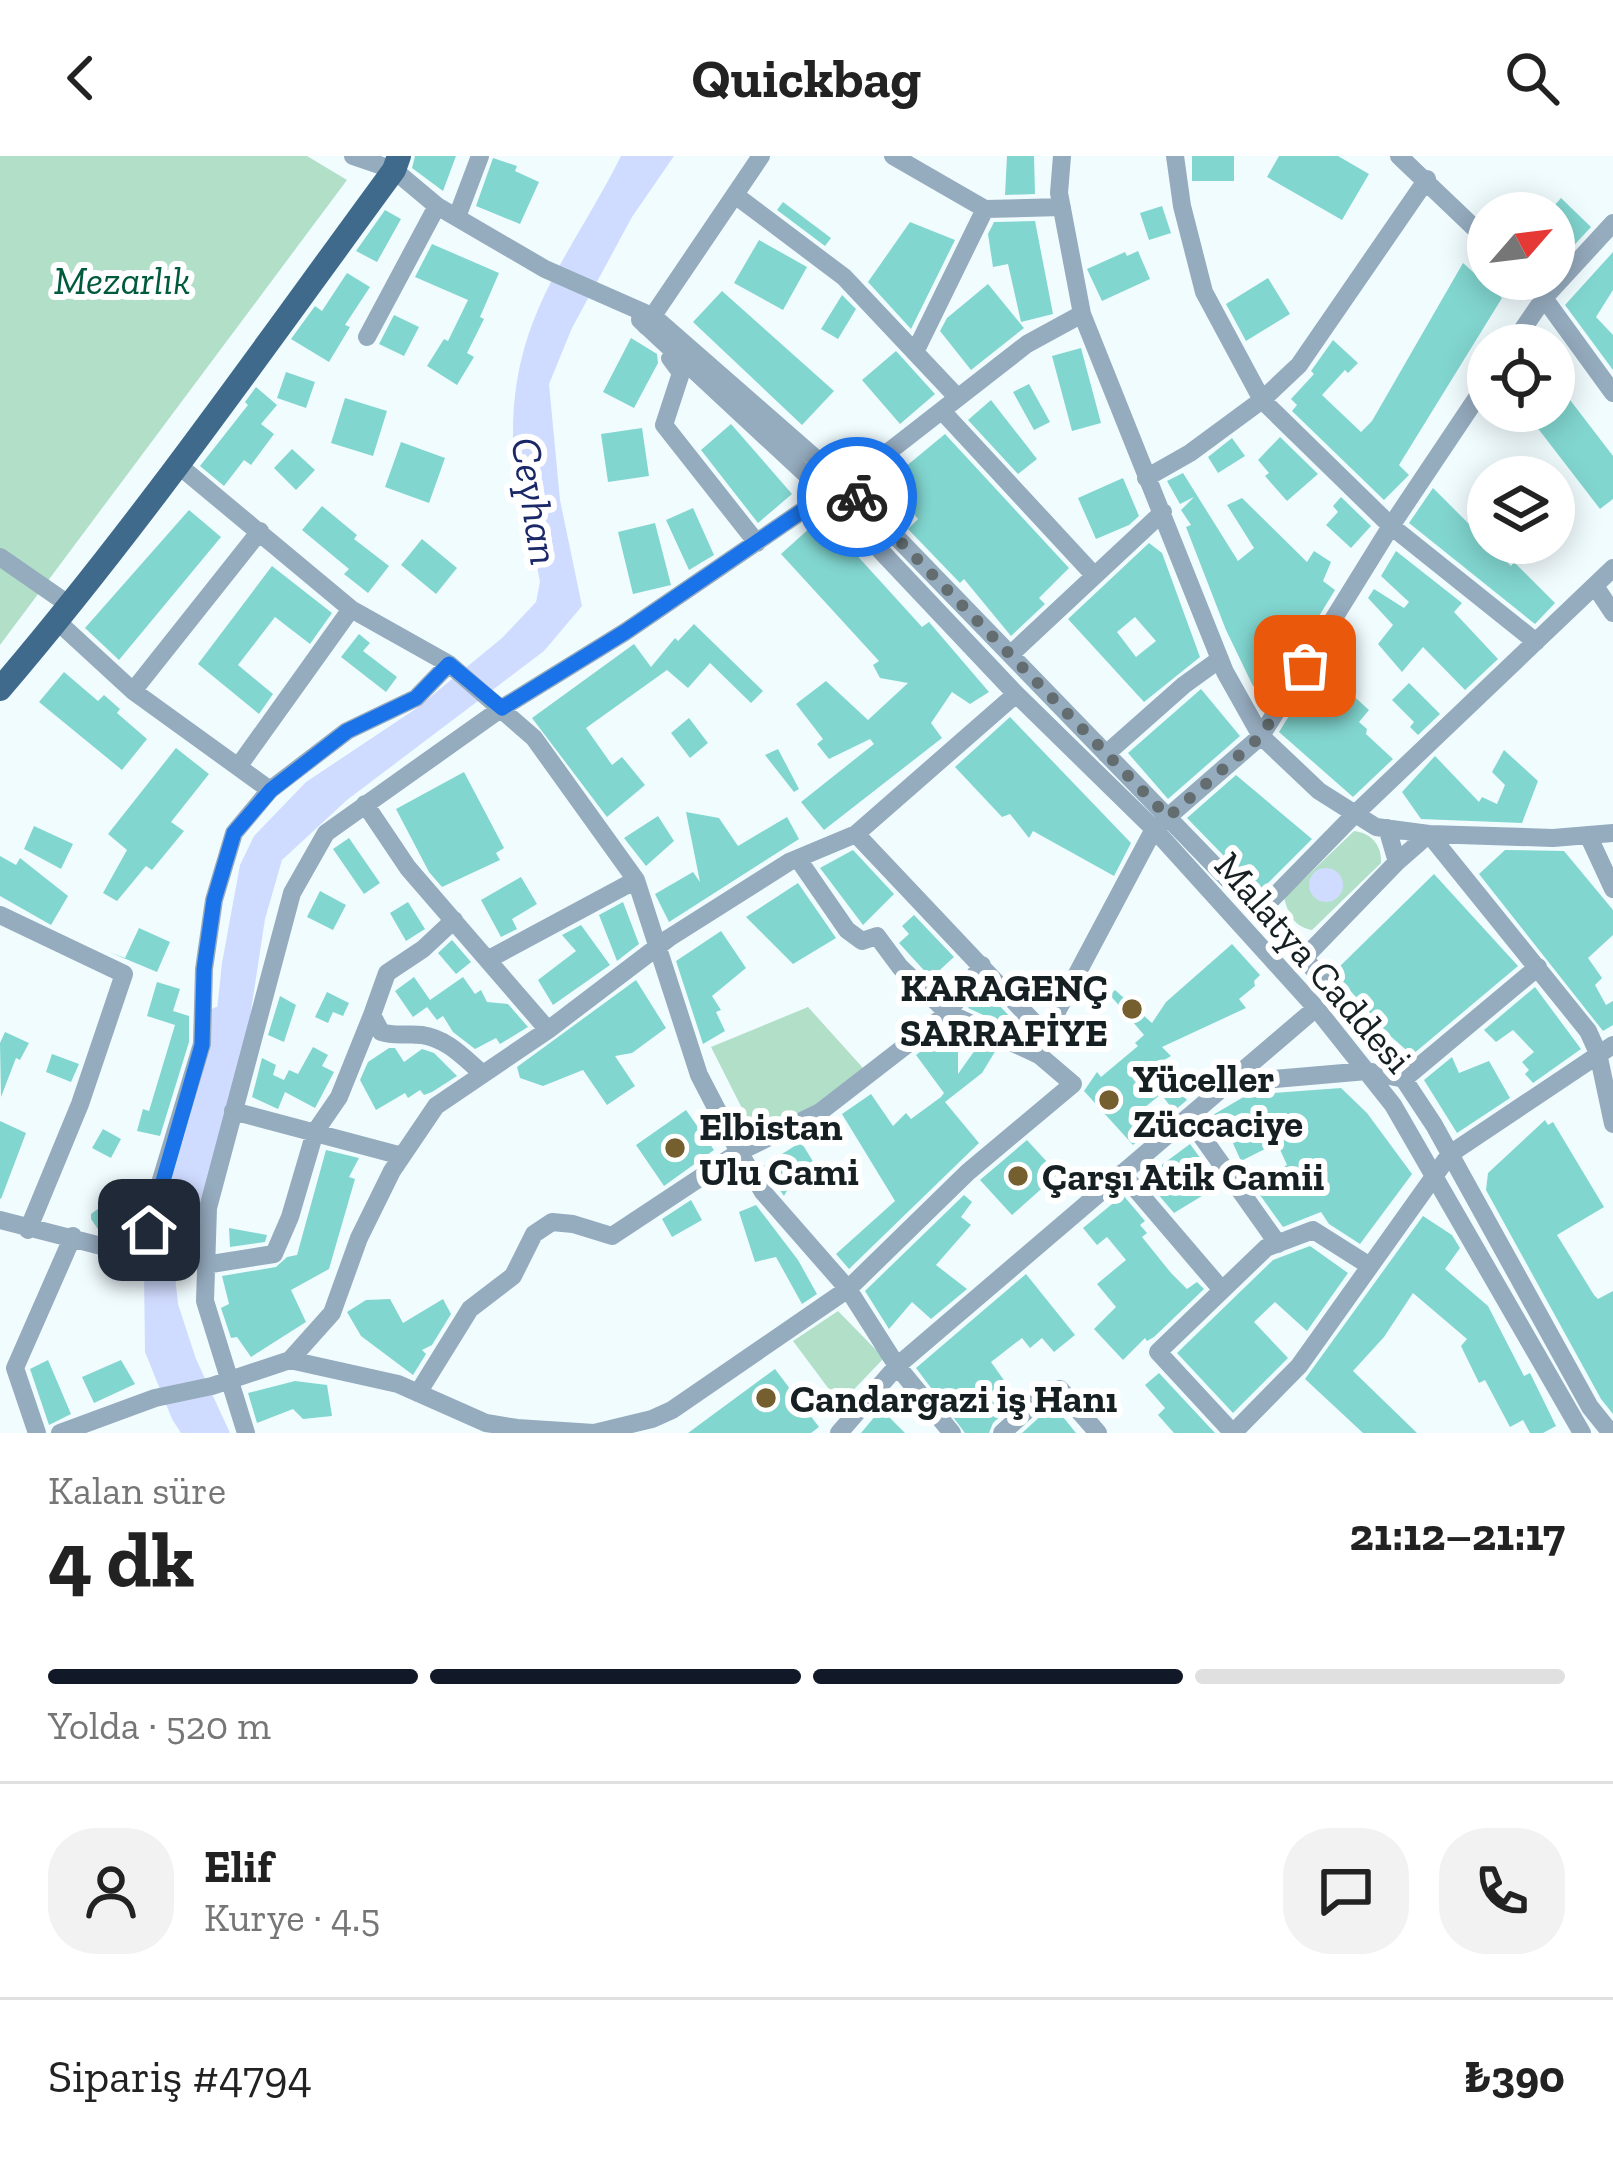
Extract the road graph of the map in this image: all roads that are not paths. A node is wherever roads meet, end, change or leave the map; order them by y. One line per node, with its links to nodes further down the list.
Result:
1 (353, 156): 8 (street)
2 (480, 156): 14 (street)
3 (761, 156): 10 (street)
4 (893, 156): 13 (street)
5 (1062, 156): 12 (street)
6 (1175, 156): 25 (street)
7 (1403, 157): 9 (street)
8 (397, 163): 11 (street); 28 (main road)
9 (1427, 179): 15 (street); 25 (street)
10 (735, 195): 20 (street); 22 (street)
11 (436, 206): 14 (street); 21 (street)
12 (1062, 207): 13 (street); 19 (street)
13 (985, 209): 22 (street)
14 (457, 217): 20 (street)
15 (1467, 220)
16 (1613, 223): 17 (street)
17 (1575, 264)
18 (1545, 300): 23 (street)
19 (1082, 314): 24 (street); 29 (street)
20 (650, 321): 30 (street); 34 (street)
21 (367, 337)
22 (916, 350): 24 (street)
23 (1613, 393)
24 (958, 398): 26 (street)
25 (1262, 400): 29 (street); 32 (street)
26 (942, 411): 30 (street); 37 (street)
27 (1467, 412): 32 (street)
28 (177, 464): 33 (street); 40 (main road)
29 (1145, 478): 31 (street)
30 (837, 490): 34 (street); 43 (street); 48 (street, Malatya Caddesi)
31 (1163, 512): 37 (street); 44 (street)
32 (1391, 526): 42 (street); 50 (street)
33 (260, 531): 39 (street); 47 (street)
34 (757, 543): 49 (street)
35 (0, 557): 40 (street)
36 (1613, 568): 38 (street)
37 (1093, 574): 43 (street)
38 (1595, 586): 41 (street); 42 (street)
39 (350, 609): 45 (street); 52 (street)
40 (63, 613): 46 (main road); 47 (street)
41 (1613, 613)
42 (1536, 642): 55 (street)
43 (1011, 654): 51 (street)
44 (1220, 659): 50 (street); 51 (street)
45 (449, 664): 49 (street); 53 (street)
46 (0, 689)
47 (133, 691): 52 (street)
48 (1016, 694): 56 (street, Malatya Caddesi); 58 (street)
49 (496, 703): 54 (street); 64 (street)
50 (1261, 736): 55 (street); 56 (street)
51 (1106, 754): 56 (street)
52 (238, 766): 53 (street)
53 (271, 790): 96 (street)
54 (364, 804): 68 (street); 85 (street)
55 (1355, 814): 57 (street); 66 (street)
56 (1161, 823): 66 (street); 74 (street, Malatya Caddesi); 78 (street)
57 (1381, 828): 60 (street); 63 (street)
58 (856, 833): 62 (street); 72 (street)
59 (1613, 833): 61 (street)
60 (1429, 834): 61 (street); 63 (street); 73 (street)
61 (1588, 836): 65 (street)
62 (798, 859): 69 (street); 75 (street)
63 (1397, 862): 70 (street)
64 (636, 880): 69 (street); 71 (street)
65 (1613, 889)
66 (1259, 911): 70 (street)
67 (0, 915): 95 (street)
68 (454, 920): 71 (street); 76 (street)
69 (659, 945): 77 (street); 89 (street)
70 (1304, 958): 83 (street)
71 (489, 959): 77 (street)
72 (982, 965): 75 (street); 78 (street)
73 (1538, 967): 79 (street); 83 (street)
74 (1316, 1008): 81 (street, Malatya Caddesi); 84 (street)
75 (949, 1013): 80 (street); 89 (street)
76 (372, 1015): 82 (street); 88 (street)
77 (548, 1030): 82 (street)
78 (1046, 1034): 80 (street)
79 (1606, 1049): 87 (street); 90 (street)
80 (1039, 1055): 100 (street)
81 (1367, 1071): 83 (street); 84 (street); 93 (street, Malatya Caddesi)
82 (483, 1074): 91 (street)
83 (1404, 1079): 90 (street)
84 (1228, 1083): 86 (street)
85 (233, 1111): 88 (street); 98 (street)
86 (1188, 1117): 92 (street); 97 (street)
87 (1613, 1124)
88 (315, 1132): 91 (street); 98 (street)
89 (739, 1152): 100 (street); 105 (street)
90 (1450, 1154): 93 (street); 116 (street)
91 (402, 1156): 102 (street)
92 (1122, 1173): 101 (street); 103 (street)
93 (1434, 1175): 99 (street); 107 (street, Malatya Caddesi)
94 (0, 1220): 95 (street)
95 (28, 1230): 96 (street)
96 (73, 1236): 108 (street)
97 (1277, 1244): 99 (street); 101 (street)
98 (206, 1265): 104 (street)
99 (1370, 1266): 115 (street)
100 (848, 1288): 103 (street); 106 (street)
101 (1222, 1290): 115 (street)
102 (290, 1360): 104 (street); 105 (street)
103 (897, 1366): 111 (street); 112 (street)
104 (221, 1383): 109 (street); 110 (street)
105 (418, 1393): 106 (street)
106 (482, 1428)
107 (1573, 1430)
108 (37, 1433)
109 (60, 1433)
110 (246, 1433)
111 (839, 1433)
112 (952, 1433)
113 (1002, 1433): 114 (street)
114 (1098, 1433)
115 (1233, 1433)
116 (1611, 1433)

